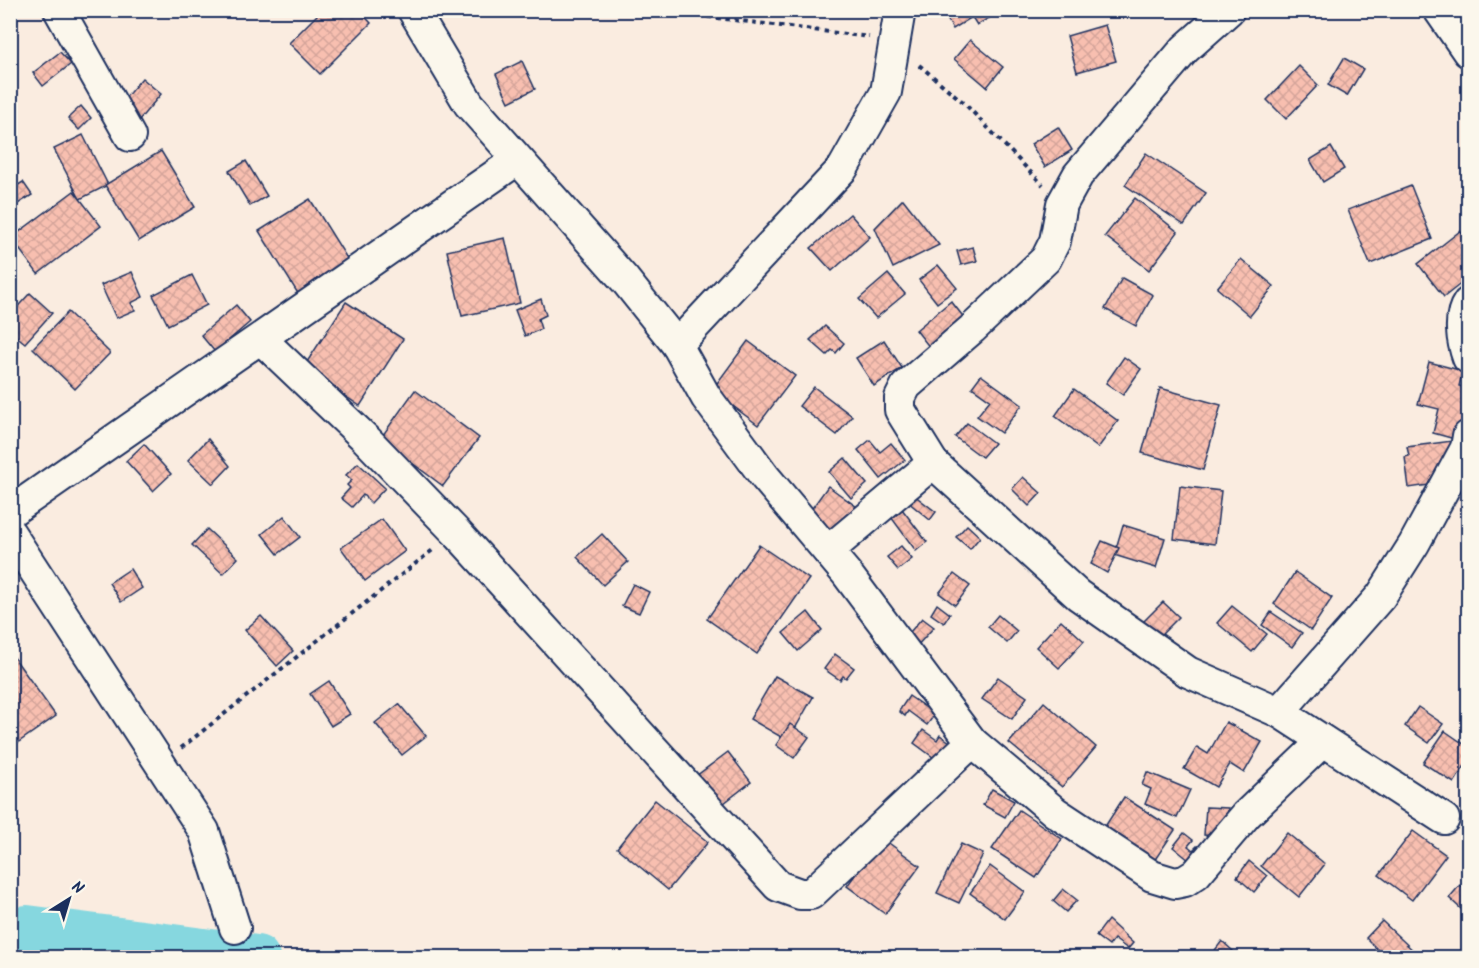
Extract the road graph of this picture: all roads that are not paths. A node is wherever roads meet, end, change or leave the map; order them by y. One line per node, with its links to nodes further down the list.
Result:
1 (59, 10): 7 (street)
2 (900, 10): 11 (street)
3 (1229, 10): 14 (street)
4 (1439, 10): 6 (street)
5 (416, 11): 8 (street)
6 (1468, 52)
7 (130, 136)
8 (517, 160): 10 (street); 11 (street)
9 (1468, 303): 12 (street)
10 (262, 340): 15 (street); 20 (street)
11 (677, 345): 17 (street)
12 (1468, 358)
13 (1468, 436): 18 (street)
14 (933, 464): 17 (street); 18 (street)
15 (10, 512)
16 (10, 533): 22 (street)
17 (828, 551): 20 (street)
18 (1279, 712): 19 (street)
19 (1323, 741): 20 (street); 21 (street)
20 (972, 742)
21 (1443, 819)
22 (235, 928)

